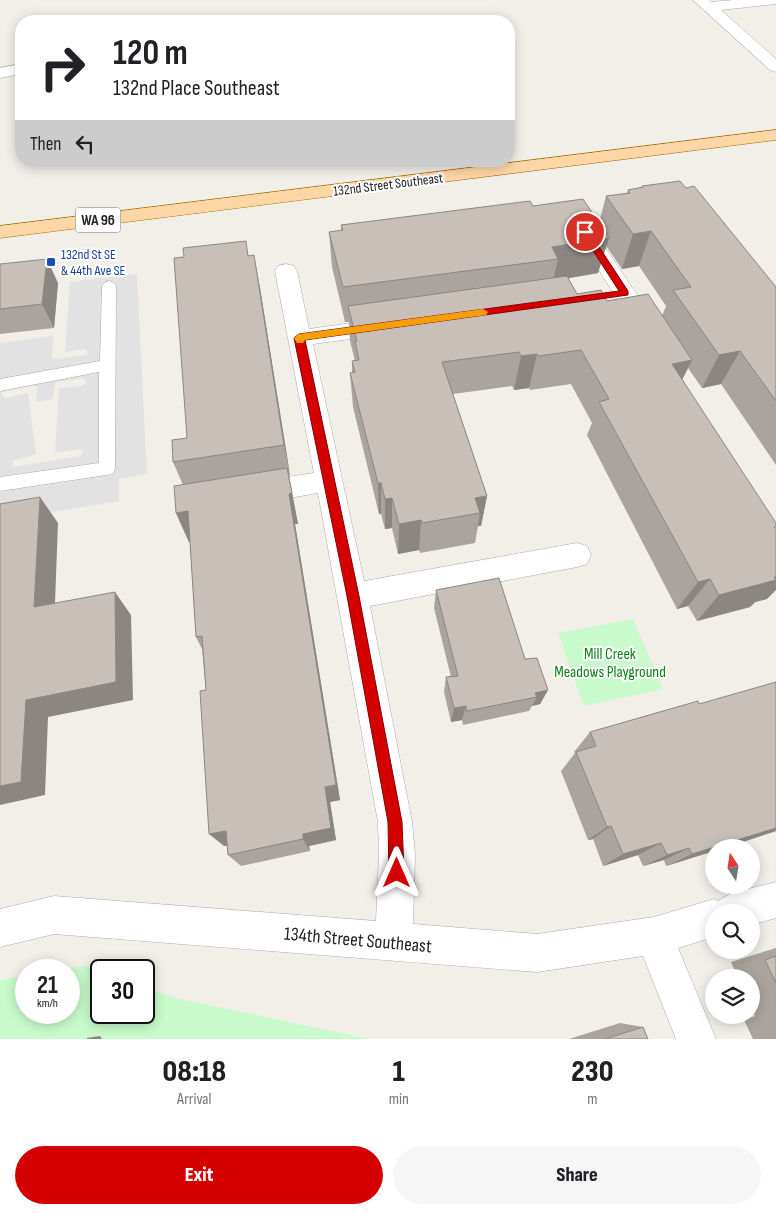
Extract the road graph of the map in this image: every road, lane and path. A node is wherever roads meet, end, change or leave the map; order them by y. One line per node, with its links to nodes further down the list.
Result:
1 (776, 0): 2 (street)
2 (705, 4): 3 (street)
3 (776, 68)
4 (15, 70): 5 (street)
5 (0, 73)
6 (776, 135): 7 (main road, 132nd Street Southeast / WA 96)
7 (0, 232)
8 (585, 232): 13 (street)
9 (286, 270): 12 (street)
10 (109, 286): 14 (lane)
11 (408, 323): 12 (street)
12 (299, 338): 16 (street)
13 (660, 346)
14 (107, 365): 15 (lane); 17 (lane)
15 (0, 385)
16 (329, 481): 18 (street); 20 (street)
17 (0, 484)
18 (234, 497)
19 (577, 555): 20 (street)
20 (353, 596): 26 (street)
21 (776, 900): 22 (street)
22 (760, 904)
23 (705, 921): 25 (street, 134th Street Southeast)
24 (0, 928): 26 (street, 134th Street Southeast)
25 (654, 936): 26 (street, 134th Street Southeast); 27 (street)
26 (394, 942)
27 (696, 1039)

